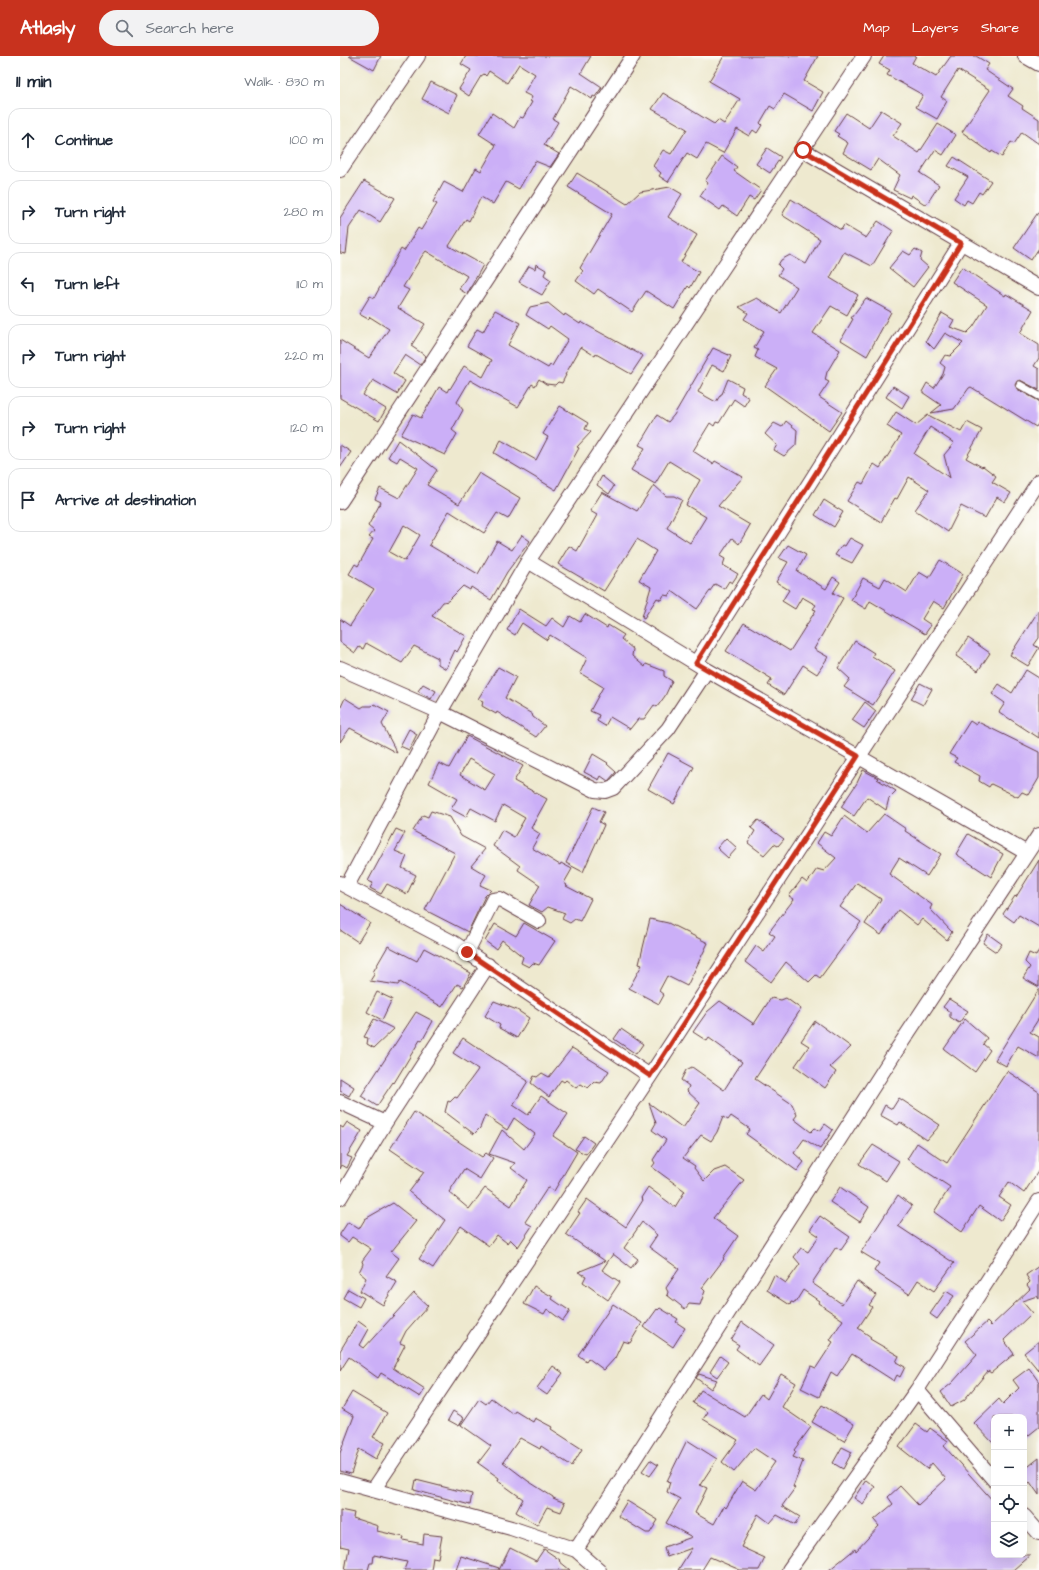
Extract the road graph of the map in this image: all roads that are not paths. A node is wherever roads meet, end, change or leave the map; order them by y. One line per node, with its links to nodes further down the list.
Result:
1 (418, 56): 7 (street)
2 (632, 56): 13 (street)
3 (864, 56): 6 (street)
4 (1025, 56): 5 (street)
5 (1039, 64)
6 (803, 150): 8 (street); 14 (street)
7 (340, 170)
8 (961, 243): 9 (street); 15 (street)
9 (1039, 288)
10 (1020, 385): 11 (lane)
11 (1039, 396)
12 (1039, 481): 18 (street)
13 (340, 502)
14 (528, 561): 15 (street); 17 (street)
15 (701, 666): 17 (street); 18 (street)
16 (340, 668): 17 (street)
17 (440, 712): 21 (street)
18 (858, 756): 20 (street); 25 (street)
19 (1039, 835): 20 (street)
20 (1027, 853): 37 (street)
21 (344, 884): 23 (street)
22 (539, 921): 23 (street)
23 (467, 952): 24 (street)
24 (488, 965): 25 (street); 27 (street)
25 (650, 1076): 34 (street)
26 (340, 1102): 27 (street)
27 (385, 1123): 28 (street)
28 (340, 1198)
29 (1039, 1201): 30 (street)
30 (1035, 1218): 31 (street)
31 (917, 1390): 32 (street); 39 (street)
32 (991, 1476)
33 (340, 1481): 34 (street)
34 (374, 1489): 37 (street)
35 (1027, 1519): 36 (street)
36 (1039, 1533)
37 (576, 1550): 38 (street)
38 (599, 1570)
39 (789, 1570)

